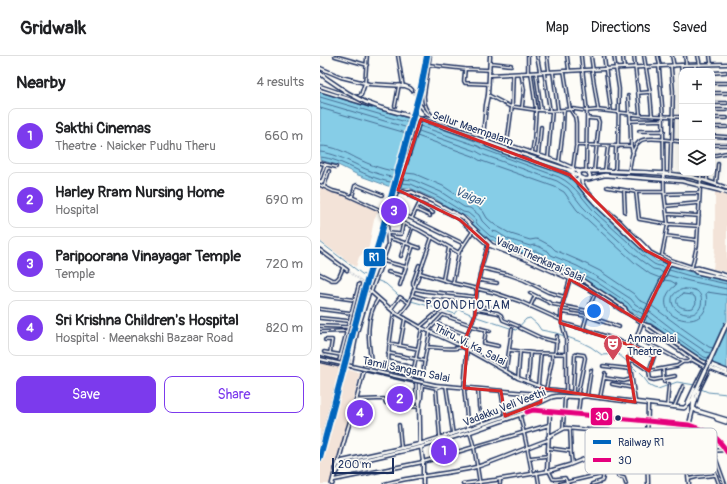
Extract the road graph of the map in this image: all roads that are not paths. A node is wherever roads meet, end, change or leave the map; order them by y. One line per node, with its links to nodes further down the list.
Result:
1 (335, 56): 24 (street)
2 (367, 56): 24 (street)
3 (398, 56): 66 (street)
4 (430, 56): 25 (street)
5 (490, 56): 22 (street)
6 (528, 56): 52 (street)
7 (537, 56): 47 (street)
8 (547, 56): 49 (street)
9 (567, 56): 46 (street)
10 (581, 56): 43 (street)
11 (591, 56): 44 (street)
12 (604, 56): 40 (street)
13 (614, 56): 41 (street)
14 (623, 56): 36 (street)
15 (634, 56): 37 (street)
16 (644, 56): 33 (street)
17 (658, 56): 34 (street)
18 (672, 56): 30 (street)
19 (685, 56): 31 (street)
20 (698, 56): 28 (street)
21 (710, 56): 29 (street)
22 (490, 62): 26 (street); 42 (street)
23 (727, 64): 29 (street)
24 (367, 65): 60 (street)
25 (429, 65): 39 (street); 103 (street)
26 (511, 65)
27 (681, 65): 30 (street); 31 (street); 38 (street)
28 (700, 65): 29 (street); 32 (street)
29 (711, 65)
30 (672, 66): 34 (street); 98 (street)
31 (686, 66): 32 (street)
32 (695, 66)
33 (646, 67): 34 (street); 37 (street); 69 (street)
34 (660, 67): 97 (street)
35 (320, 68): 60 (street)
36 (624, 68): 37 (street); 41 (street)
37 (636, 68): 70 (street)
38 (681, 68)
39 (465, 69): 42 (street); 63 (street)
40 (606, 69): 41 (street); 44 (street); 92 (street)
41 (616, 69): 93 (street)
42 (490, 70): 59 (street)
43 (583, 70): 44 (street); 46 (street); 91 (street)
44 (593, 70): 87 (street)
45 (564, 71): 46 (street); 50 (street); 82 (street)
46 (569, 71)
47 (540, 72): 48 (street); 54 (street)
48 (544, 72): 49 (street); 90 (street)
49 (549, 72): 50 (street)
50 (553, 72): 85 (street)
51 (726, 72): 55 (street)
52 (528, 73): 53 (street); 58 (street)
53 (531, 73): 54 (street); 83 (street)
54 (536, 73): 84 (street)
55 (715, 73)
56 (320, 74): 80 (main road, Sellur Maempalam, bridge)
57 (513, 74): 58 (street); 59 (street); 79 (street)
58 (521, 74): 81 (street)
59 (490, 75): 63 (street)
60 (365, 83): 64 (street); 65 (street)
61 (715, 83): 62 (street)
62 (727, 83)
63 (489, 84): 73 (street)
64 (320, 86)
65 (399, 86): 66 (street); 78 (street)
66 (403, 86): 68 (street)
67 (320, 90): 80 (street, Sellur Maempalam, bridge)
68 (412, 90)
69 (650, 92): 70 (street); 96 (street)
70 (638, 93): 95 (street)
71 (715, 93): 72 (street)
72 (727, 93)
73 (488, 95): 79 (street); 111 (street)
74 (628, 96): 94 (street)
75 (715, 103): 76 (street)
76 (727, 103)
77 (420, 105): 103 (street)
78 (395, 106)
79 (512, 106): 81 (street); 117 (street)
80 (381, 108): 138 (main road, Sellur Maempalam, bridge)
81 (522, 108): 83 (street)
82 (570, 109): 86 (street); 91 (street); 118 (street)
83 (536, 110): 84 (street); 126 (street)
84 (541, 110): 90 (street)
85 (559, 110): 86 (street); 90 (street)
86 (564, 110): 132 (street)
87 (598, 110): 91 (street); 92 (street)
88 (715, 110): 89 (street)
89 (727, 110)
90 (551, 111): 131 (street)
91 (587, 111): 100 (street)
92 (611, 112): 93 (street)
93 (618, 113): 94 (street); 124 (street)
94 (629, 114): 95 (street); 105 (street)
95 (640, 115): 96 (street)
96 (652, 115): 97 (street)
97 (663, 116): 98 (street); 104 (street)
98 (673, 116): 99 (street); 115 (street)
99 (679, 117)
100 (587, 118): 121 (street); 122 (street)
101 (715, 118): 102 (street)
102 (727, 118)
103 (436, 120): 111 (street); 166 (street)
104 (663, 120): 105 (street); 110 (street)
105 (630, 121): 125 (street)
106 (541, 127): 129 (street)
107 (715, 127): 108 (street)
108 (727, 127)
109 (639, 131): 110 (street)
110 (664, 131): 114 (street)
111 (483, 136): 117 (street); 147 (street)
112 (715, 136): 113 (street)
113 (727, 137)
114 (664, 140): 115 (street); 127 (street); 146 (street)
115 (672, 141): 116 (street); 148 (street)
116 (679, 142)
117 (507, 144): 126 (street)
118 (576, 145): 121 (street); 137 (street)
119 (715, 145): 120 (street)
120 (727, 145)
121 (587, 146): 122 (street); 142 (street)
122 (597, 146): 123 (street); 144 (street)
123 (608, 146): 124 (street); 139 (street)
124 (617, 146): 125 (street); 143 (street)
125 (631, 146): 127 (street)
126 (532, 153): 129 (street)
127 (633, 154): 145 (street)
128 (727, 154): 130 (street)
129 (538, 155): 131 (street)
130 (715, 156)
131 (548, 158): 132 (street)
132 (559, 162): 137 (street)
133 (320, 163): 134 (street)
134 (325, 164): 136 (street); 153 (street)
135 (718, 164): 159 (street)
136 (336, 167)
137 (573, 168): 141 (street)
138 (566, 169): 141 (main road); 151 (main road)
139 (605, 170): 143 (main road); 144 (main road)
140 (329, 171): 162 (street)
141 (578, 171): 142 (main road); 151 (main road)
142 (587, 171): 144 (main road); 154 (main road)
143 (615, 171): 145 (main road)
144 (594, 172)
145 (629, 172): 146 (main road)
146 (664, 174): 148 (main road); 155 (street)
147 (570, 175): 151 (street); 158 (main road)
148 (670, 175): 152 (main road)
149 (701, 176): 156 (street)
150 (707, 176): 157 (street)
151 (579, 177): 154 (main road); 158 (main road); 164 (main road)
152 (691, 177): 156 (main road)
153 (320, 178)
154 (588, 179): 155 (main road); 164 (main road)
155 (664, 179): 161 (main road); 170 (street)
156 (701, 180): 157 (main road); 161 (street)
157 (707, 181): 159 (main road)
158 (578, 182): 206 (main road)
159 (716, 184): 165 (main road)
160 (320, 185): 162 (street)
161 (700, 185): 171 (street); 172 (main road)
162 (324, 187): 174 (street)
163 (607, 187): 167 (street)
164 (585, 188): 206 (main road)
165 (727, 188)
166 (398, 189): 169 (street, Vaigai Thenkarai Salai); 179 (street)
167 (624, 190): 168 (street); 181 (street)
168 (636, 192): 170 (street); 189 (street)
169 (408, 193): 175 (street, Vaigai Thenkarai Salai); 255 (street, Vaigai Thenkarai Salai)
170 (664, 193): 171 (street); 178 (street)
171 (699, 193): 176 (street)
172 (727, 193)
173 (382, 194): 174 (street)
174 (352, 197): 179 (street)
175 (421, 200): 177 (street); 192 (street, Vaigai Thenkarai Salai)
176 (699, 203): 178 (street); 185 (street)
177 (419, 205): 180 (street); 182 (street)
178 (666, 206): 183 (street)
179 (392, 209): 186 (street); 187 (street)
180 (417, 209): 184 (street); 187 (street)
181 (625, 212)
182 (433, 213)
183 (667, 214): 185 (street); 189 (street)
184 (430, 216)
185 (699, 216): 190 (street)
186 (389, 217): 188 (street); 193 (street)
187 (412, 218): 199 (street)
188 (403, 223): 191 (street); 193 (street)
189 (668, 224): 190 (street); 194 (street)
190 (698, 226): 197 (street)
191 (412, 227): 195 (street); 198 (street)
192 (473, 231): 199 (street); 200 (street, Vaigai Thenkarai Salai)
193 (387, 233): 196 (street)
194 (666, 236): 197 (street); 214 (street)
195 (432, 237): 203 (street); 218 (street)
196 (388, 238): 198 (street); 208 (street)
197 (697, 240): 214 (street)
198 (406, 243): 201 (street); 207 (street)
199 (464, 244): 205 (street)
200 (488, 245): 213 (street); 221 (street, Vaigai Thenkarai Salai)
201 (413, 246): 202 (street); 212 (street)
202 (420, 248)
203 (449, 248): 205 (street); 223 (street)
204 (320, 250): 211 (street)
205 (459, 253): 225 (street)
206 (652, 253): 209 (main road)
207 (401, 256)
208 (383, 261): 212 (street); 231 (street)
209 (670, 264): 214 (main road); 262 (street)
210 (419, 265): 229 (street)
211 (343, 268): 215 (street); 217 (street)
212 (406, 268): 219 (street)
213 (481, 268): 224 (street); 238 (street)
214 (692, 268): 220 (main road); 222 (main road)
215 (346, 270)
216 (388, 272): 219 (street)
217 (320, 274)
218 (420, 274): 223 (street); 229 (street)
219 (403, 276): 228 (street)
220 (727, 276)
221 (570, 279): 238 (street); 255 (street, Vaigai Thenkarai Salai)
222 (727, 279)
223 (443, 280): 225 (street)
224 (479, 280): 226 (street); 230 (street)
225 (453, 283): 230 (street)
226 (497, 283)
227 (358, 284): 240 (street)
228 (400, 284)
229 (415, 288): 233 (street); 237 (street)
230 (477, 288): 237 (street); 245 (street)
231 (370, 292): 239 (street, Thiru. Vi. Ka. Salai); 323 (street)
232 (530, 293): 235 (street)
233 (412, 294): 241 (street); 243 (street)
234 (320, 295): 240 (street)
235 (535, 296): 245 (street); 246 (street)
236 (594, 296): 251 (street)
237 (476, 297): 244 (street)
238 (565, 297): 246 (street)
239 (378, 298): 249 (street, Thiru. Vi. Ka. Salai); 319 (street)
240 (355, 300): 254 (street)
241 (442, 301): 242 (street); 271 (street)
242 (459, 302)
243 (409, 303): 249 (street); 256 (street)
244 (476, 306): 247 (street); 250 (street)
245 (530, 306): 260 (street)
246 (562, 306): 251 (street); 253 (street)
247 (492, 308)
248 (320, 309): 254 (street)
249 (391, 309): 252 (street, Thiru. Vi. Ka. Salai)
250 (476, 309): 266 (street); 269 (street)
251 (588, 311): 257 (street)
252 (394, 312): 256 (street, Thiru. Vi. Ka. Salai); 286 (street)
253 (561, 312): 257 (street); 260 (street)
254 (352, 313): 261 (street)
255 (628, 313): 262 (street, Vaigai Thenkarai Salai)
256 (400, 315): 259 (street, Thiru. Vi. Ka. Salai)
257 (587, 316): 272 (street); 275 (street)
258 (320, 318): 261 (street)
259 (405, 318): 271 (street, Thiru. Vi. Ka. Salai); 287 (street)
260 (561, 320): 264 (street)
261 (349, 321): 270 (street)
262 (641, 322): 267 (street, Vaigai Thenkarai Salai); 283 (street)
263 (435, 323): 266 (street); 278 (street); 281 (street)
264 (562, 323): 275 (street); 304 (street)
265 (727, 323): 346 (highway, bridge)
266 (471, 325): 276 (street); 281 (street)
267 (646, 325): 309 (street, Vaigai Thenkarai Salai); 315 (street, Vaigai Thenkarai Salai)
268 (320, 326): 270 (street)
269 (518, 326)
270 (348, 327): 277 (street)
271 (421, 327): 278 (street, Thiru. Vi. Ka. Salai); 293 (street)
272 (619, 327)
273 (520, 328): 285 (street)
274 (512, 329): 295 (street)
275 (583, 329): 289 (street)
276 (486, 330): 279 (street); 288 (street)
277 (347, 331): 280 (street); 305 (street)
278 (429, 331): 290 (street); 291 (street, Thiru. Vi. Ka. Salai)
279 (490, 331)
280 (320, 332)
281 (467, 336): 291 (street)
282 (557, 336): 285 (street)
283 (636, 338): 289 (street); 292 (street)
284 (325, 340): 299 (street)
285 (557, 342): 303 (street)
286 (389, 343): 287 (street); 300 (street)
287 (400, 345): 293 (street)
288 (498, 346)
289 (633, 346): 306 (street); 310 (street)
290 (426, 347): 291 (street); 312 (street)
291 (462, 347): 294 (street, Thiru. Vi. Ka. Salai)
292 (657, 348): 306 (street); 314 (street)
293 (418, 349): 308 (street)
294 (467, 349): 325 (street, Thiru. Vi. Ka. Salai); 347 (street)
295 (509, 350): 296 (street); 325 (street)
296 (520, 351): 298 (street); 333 (street)
297 (324, 352): 299 (street)
298 (530, 352): 301 (street); 338 (street)
299 (330, 353): 305 (street)
300 (388, 353): 308 (street); 311 (street)
301 (541, 353): 302 (street); 344 (street)
302 (552, 354): 303 (street); 350 (street)
303 (555, 354): 304 (street)
304 (566, 354): 352 (street)
305 (341, 355): 313 (street)
306 (654, 356): 326 (street)
307 (320, 359): 313 (street); 313 (street); 337 (street, Tamil Sangam Salai, bridge)
308 (416, 359): 312 (street); 320 (street)
309 (691, 359): 314 (street); 318 (street, Vaigai Thenkarai Salai)
310 (629, 360): 321 (street); 326 (street)
311 (388, 361): 320 (street); 328 (street)
312 (425, 361): 337 (street)
313 (339, 362)
314 (683, 362): 322 (street)
315 (707, 363): 317 (main road, Vaigai Thenkarai Salai); 318 (main road)
316 (603, 366): 321 (street)
317 (710, 366): 318 (main road, Vaigai Thenkarai Salai); 327 (main road, Vaigai Thenkarai Salai); 330 (main road, Vaigai Thenkarai Salai); 346 (main road, bridge)
318 (705, 367): 346 (main road)
319 (372, 368): 323 (street); 328 (street)
320 (414, 368): 332 (street)
321 (630, 369): 336 (street)
322 (662, 369): 326 (street); 335 (street)
323 (364, 370): 360 (street); 365 (street)
324 (591, 370): 358 (street)
325 (506, 371): 333 (street, Thiru. Vi. Ka. Salai)
326 (649, 371): 335 (street)
327 (727, 371)
328 (388, 372): 332 (street)
329 (605, 373): 334 (street)
330 (727, 374)
331 (675, 376): 335 (street)
332 (412, 378): 337 (street)
333 (518, 378): 338 (street, Thiru. Vi. Ka. Salai)
334 (604, 378): 336 (street); 359 (street)
335 (664, 378): 339 (street)
336 (631, 379): 348 (street)
337 (421, 381): 342 (street, Tamil Sangam Salai, bridge); 365 (main road)
338 (527, 382): 344 (street, Thiru. Vi. Ka. Salai)
339 (664, 382)
340 (612, 384): 348 (street)
341 (669, 384): 367 (street)
342 (436, 386): 343 (street, Tamil Sangam Salai); 365 (street); 394 (street)
343 (445, 386): 347 (street, Tamil Sangam Salai); 392 (street)
344 (538, 386): 350 (street, Thiru. Vi. Ka. Salai)
345 (683, 386): 368 (street)
346 (697, 387): 356 (highway); 364 (main road); 369 (main road)
347 (464, 388): 349 (street, Tamil Sangam Salai); 390 (street)
348 (633, 388): 362 (street)
349 (478, 389): 351 (street, Tamil Sangam Salai); 380 (street)
350 (546, 389): 352 (street, Thiru. Vi. Ka. Salai); 354 (street)
351 (501, 391): 354 (street, Tamil Sangam Salai); 377 (street)
352 (566, 392): 353 (street, Thiru. Vi. Ka. Salai)
353 (573, 392): 355 (street, Thiru. Vi. Ka. Salai); 355 (street)
354 (536, 394): 361 (main road)
355 (579, 395): 357 (main road, Vadakku Veli Veethi); 358 (main road, Vadakku Veli Veethi); 375 (street)
356 (694, 395): 364 (main road); 369 (highway)
357 (565, 396): 361 (main road, Vadakku Veli Veethi); 373 (street)
358 (586, 396): 359 (main road, Vadakku Veli Veethi)
359 (600, 398): 362 (main road, Vadakku Veli Veethi)
360 (356, 400): 365 (street); 410 (street)
361 (541, 402): 366 (main road, Vadakku Veli Veethi)
362 (635, 402): 363 (main road, Vadakku Veli Veethi)
363 (648, 404): 367 (main road, Vadakku Veli Veethi); 378 (street)
364 (688, 405): 368 (main road, Vadakku Veli Veethi)
365 (420, 406): 397 (main road)
366 (533, 406): 370 (main road); 377 (main road, Vadakku Veli Veethi)
367 (667, 406): 368 (main road, Vadakku Veli Veethi)
368 (674, 407)
369 (693, 408): 371 (highway); 374 (main road)
370 (533, 410): 372 (main road); 376 (main road, Vadakku Veli Veethi)
371 (697, 411): 374 (main road); 379 (highway)
372 (550, 412): 373 (main road); 382 (street)
373 (563, 413): 375 (main road); 388 (street)
374 (692, 413): 383 (main road)
375 (578, 414): 378 (main road)
376 (520, 415): 390 (main road, Vadakku Veli Veethi); 391 (street)
377 (505, 416): 380 (main road, Vadakku Veli Veethi)
378 (647, 421): 383 (main road); 385 (street)
379 (727, 421)
380 (484, 424): 390 (main road, Vadakku Veli Veethi)
381 (399, 425): 401 (street)
382 (549, 425): 391 (street); 393 (street)
383 (689, 425): 386 (street); 387 (street)
384 (570, 428): 388 (street); 389 (street); 402 (street)
385 (647, 428)
386 (688, 428)
387 (698, 428)
388 (562, 429): 393 (street)
389 (585, 430)
390 (469, 431): 392 (main road, Vadakku Veli Veethi); 397 (main road, Vadakku Veli Veethi); 398 (street)
391 (524, 432): 398 (street); 399 (street)
392 (453, 434): 394 (main road, Vadakku Veli Veethi)
393 (548, 436): 396 (street)
394 (440, 438): 397 (main road, Vadakku Veli Veethi)
395 (717, 439): 403 (street)
396 (548, 440): 399 (street); 400 (street)
397 (421, 446): 401 (main road, Vadakku Veli Veethi); 407 (street); 411 (main road, Vadakku Veli Veethi)
398 (474, 447): 407 (street); 412 (street)
399 (527, 447): 405 (street); 412 (street)
400 (548, 448): 402 (street); 404 (street)
401 (401, 449): 410 (main road, Vadakku Veli Veethi)
402 (570, 451): 409 (street)
403 (727, 451)
404 (548, 456): 405 (street); 413 (street)
405 (529, 458): 415 (street)
406 (585, 459): 409 (street)
407 (423, 462): 422 (street); 425 (street)
408 (717, 462): 440 (street)
409 (572, 463): 413 (street)
410 (338, 464): 411 (main road, Vadakku Veli Veethi); 425 (main road)
411 (345, 464): 425 (main road)
412 (476, 466): 422 (street); 426 (street)
413 (548, 471): 414 (street); 427 (street)
414 (537, 472): 415 (street); 433 (street)
415 (532, 473): 423 (street)
416 (599, 474): 427 (street)
417 (603, 474): 435 (street)
418 (618, 474): 436 (street)
419 (648, 474): 437 (street)
420 (688, 474): 424 (street)
421 (716, 475): 424 (street); 439 (street)
422 (424, 476): 428 (street); 429 (street)
423 (500, 479): 426 (street); 432 (street)
424 (689, 479): 438 (street)
425 (333, 482)
426 (480, 483): 431 (street)
427 (567, 483): 434 (street)
428 (385, 484)
429 (423, 484)
430 (462, 484): 431 (street)
431 (470, 484)
432 (500, 484)
433 (539, 484)
434 (559, 484)
435 (592, 484)
436 (626, 484)
437 (648, 484)
438 (689, 484)
439 (718, 484)
440 (725, 484)

